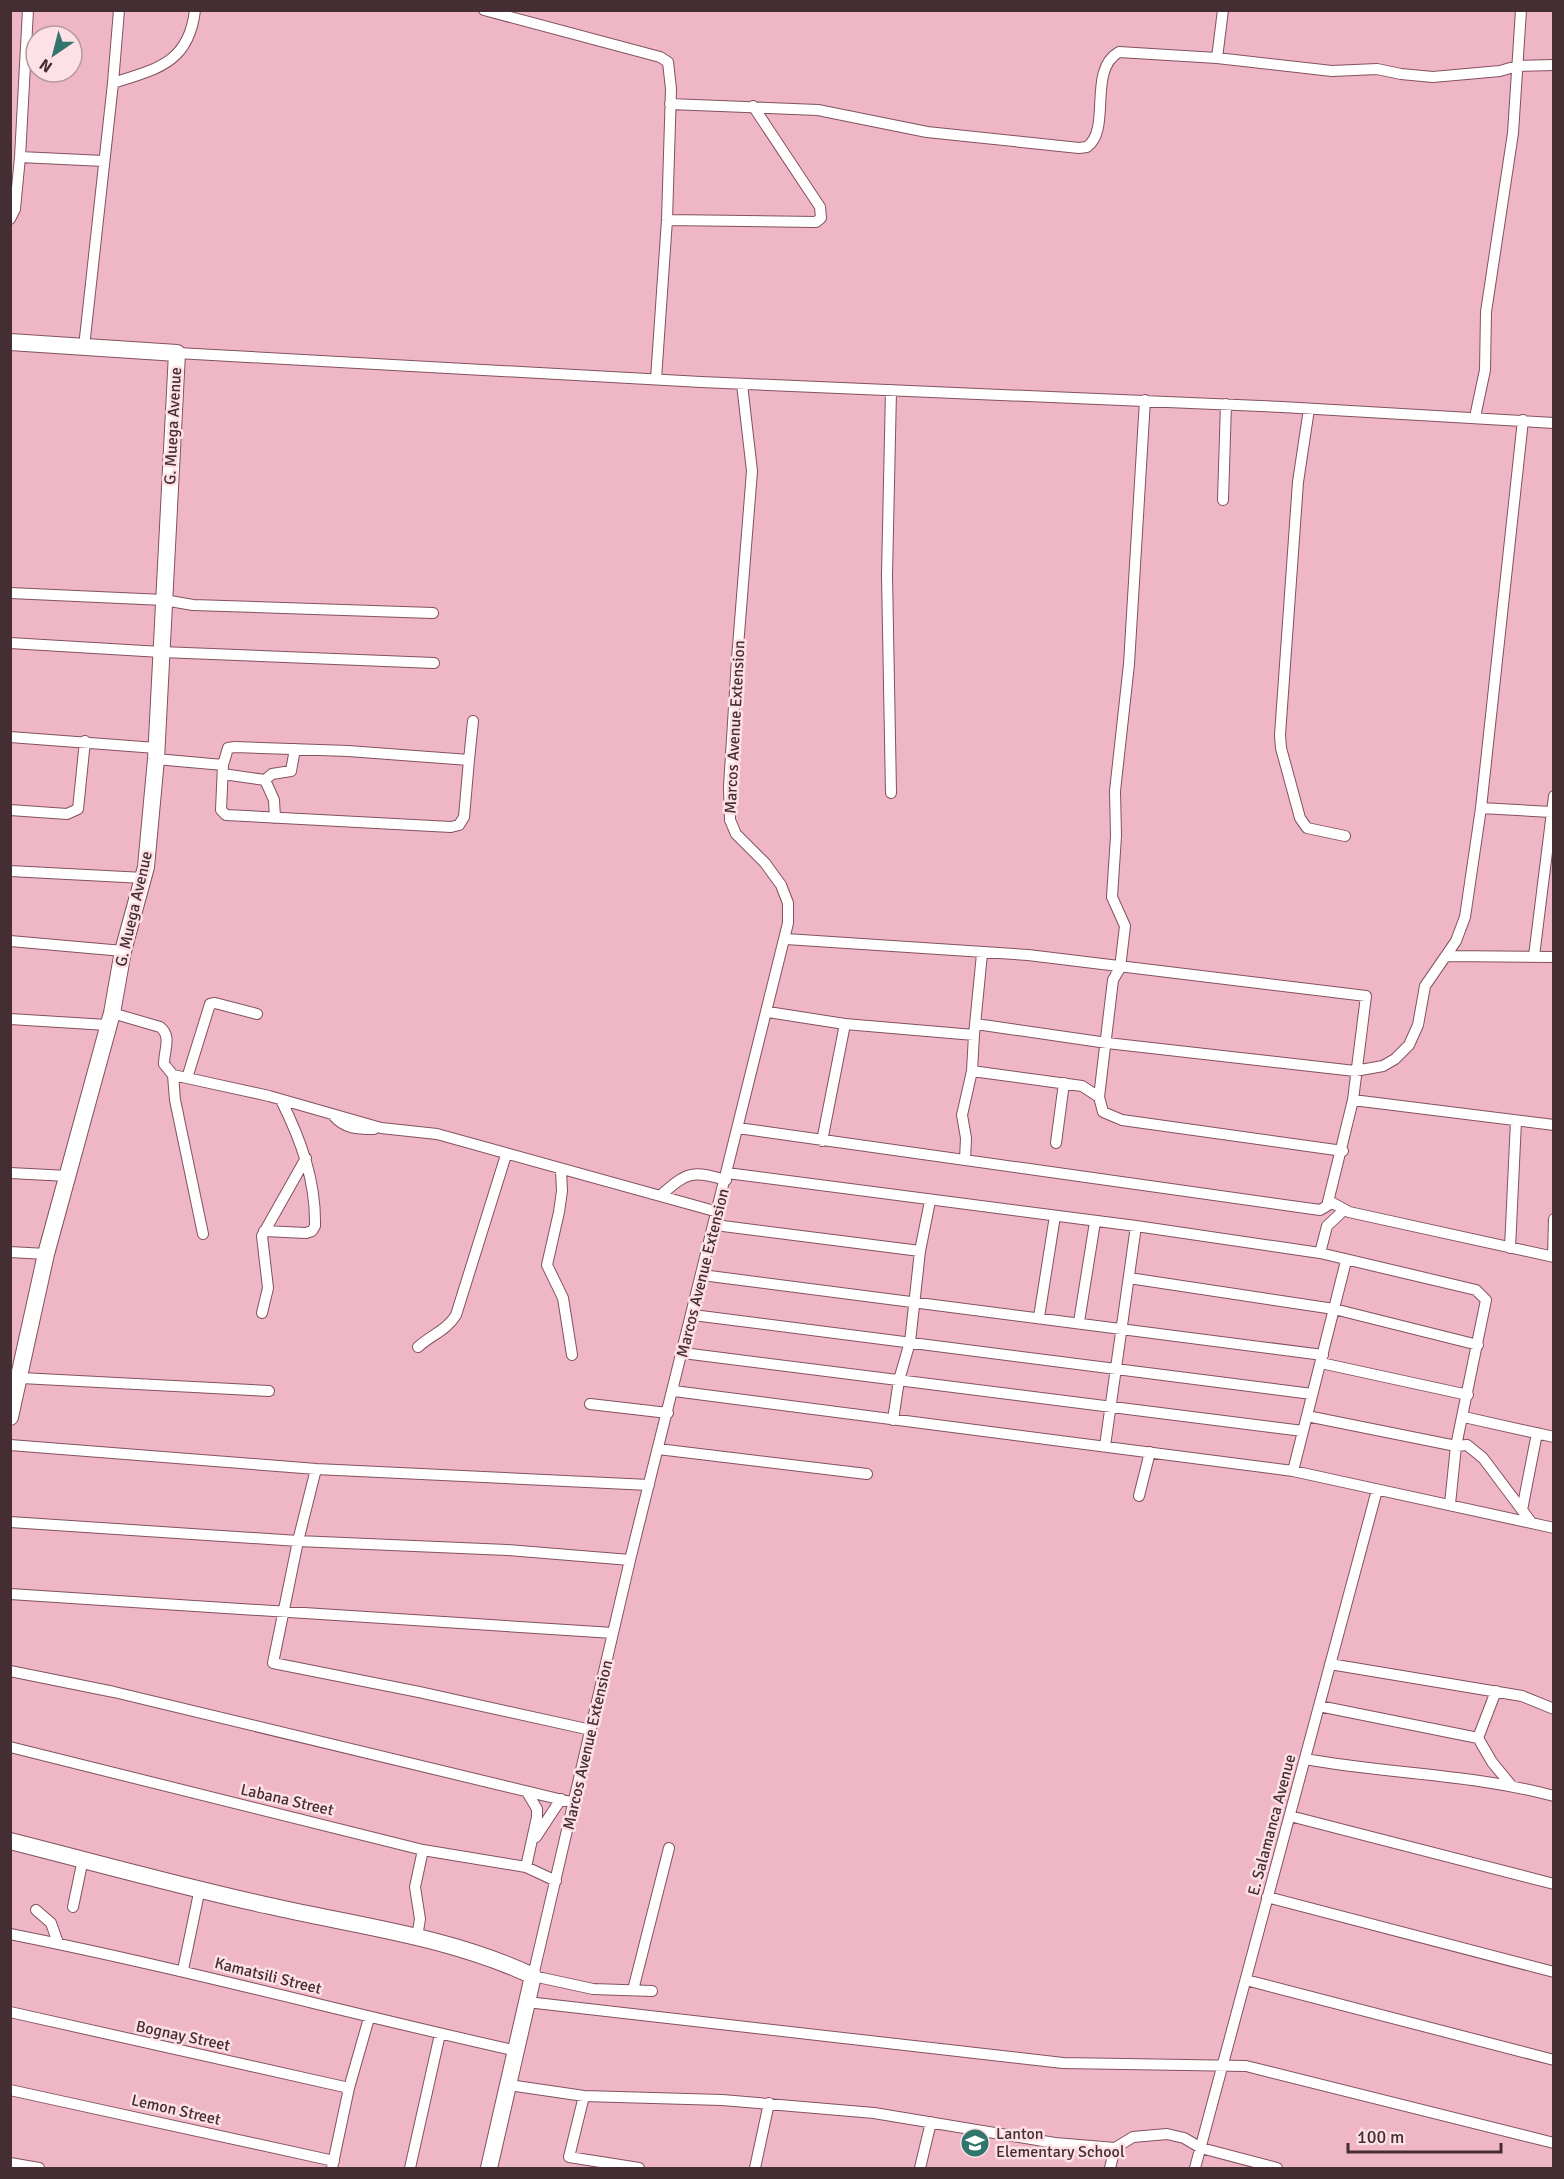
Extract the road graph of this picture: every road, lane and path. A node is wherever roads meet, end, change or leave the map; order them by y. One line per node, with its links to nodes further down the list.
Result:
1 (28, 10): 15 (street)
2 (119, 10): 12 (street)
3 (195, 10): 12 (street)
4 (484, 10): 13 (street)
5 (1223, 10): 7 (street)
6 (1521, 10): 9 (street)
7 (1217, 58): 10 (street); 14 (street)
8 (1554, 65): 9 (street)
9 (1517, 66): 10 (street); 11 (street)
10 (1500, 71): 11 (street)
11 (1516, 81): 28 (street)
12 (113, 83): 16 (street)
13 (670, 104): 14 (street); 18 (street)
14 (753, 106): 18 (street)
15 (20, 157): 16 (street); 17 (street)
16 (104, 161): 20 (street)
17 (10, 219)
18 (667, 220): 22 (street)
19 (10, 342): 20 (street)
20 (84, 347): 21 (street)
21 (177, 353): 22 (street); 33 (street, G. Muega Avenue)
22 (656, 379): 23 (street)
23 (742, 384): 24 (street); 55 (street, Marcos Avenue Extension)
24 (891, 390): 25 (street); 46 (street)
25 (1146, 400): 26 (street); 63 (street)
26 (1226, 404): 27 (street); 31 (street)
27 (1309, 409): 28 (street); 52 (street)
28 (1474, 417): 29 (street)
29 (1524, 420): 30 (street); 48 (street)
30 (1554, 423)
31 (1223, 500)
32 (10, 593): 33 (street)
33 (164, 600): 34 (street); 36 (street, G. Muega Avenue)
34 (433, 613)
35 (10, 643): 36 (street)
36 (161, 652): 37 (street); 42 (street, G. Muega Avenue)
37 (434, 663)
38 (473, 721): 43 (street)
39 (10, 737): 40 (street)
40 (85, 741): 42 (street); 49 (street)
41 (295, 748): 43 (street); 44 (street); 45 (street)
42 (156, 754): 44 (street); 54 (street, G. Muega Avenue)
43 (469, 760): 51 (street)
44 (223, 770): 45 (street); 51 (street)
45 (266, 780): 51 (street)
46 (891, 793)
47 (1554, 796): 50 (street)
48 (1480, 808): 50 (street); 59 (street)
49 (10, 810)
50 (1551, 812): 60 (street)
51 (275, 818)
52 (1345, 836)
53 (10, 871): 54 (street)
54 (144, 878): 57 (street, G. Muega Avenue)
55 (786, 939): 58 (street); 65 (street, Marcos Avenue Extension)
56 (10, 941): 57 (street)
57 (123, 951): 68 (street, G. Muega Avenue)
58 (982, 954): 62 (street); 70 (street)
59 (1447, 956): 60 (street); 73 (street)
60 (1534, 956): 61 (street)
61 (1554, 957)
62 (1105, 966): 63 (street); 64 (street)
63 (1120, 968): 64 (street); 73 (street)
64 (1113, 980): 71 (street)
65 (768, 1012): 69 (street); 84 (street, Marcos Avenue Extension)
66 (257, 1014): 76 (street)
67 (10, 1019): 68 (street)
68 (109, 1019): 74 (street); 93 (street, G. Muega Avenue)
69 (845, 1024): 70 (street); 85 (street)
70 (975, 1029): 71 (street); 72 (street)
71 (1107, 1043): 73 (street); 75 (street)
72 (972, 1071): 77 (street); 90 (street)
73 (1355, 1071): 81 (street)
74 (173, 1076): 76 (street); 106 (street)
75 (1101, 1076): 78 (street); 79 (street)
76 (187, 1078): 80 (street)
77 (1064, 1083): 78 (street); 86 (street)
78 (1082, 1086): 79 (street)
79 (1099, 1097): 87 (street)
80 (281, 1100): 88 (street); 89 (street)
81 (1353, 1100): 82 (street); 87 (street)
82 (1516, 1121): 83 (street); 107 (street)
83 (1554, 1125)
84 (738, 1128): 85 (street); 94 (street, Marcos Avenue Extension)
85 (822, 1141): 90 (street)
86 (1056, 1143)
87 (1343, 1151): 97 (street)
88 (506, 1155): 91 (street); 125 (street)
89 (306, 1158): 105 (street); 105 (street)
90 (965, 1160): 97 (street)
91 (561, 1170): 95 (street); 127 (street)
92 (10, 1173): 93 (street)
93 (68, 1176): 111 (street, G. Muega Avenue)
94 (726, 1177): 95 (street); 96 (street); 99 (street, Marcos Avenue Extension)
95 (662, 1195): 99 (street)
96 (930, 1201): 100 (street); 108 (street)
97 (1329, 1201): 98 (street)
98 (1344, 1210): 107 (street); 110 (street)
99 (718, 1212): 103 (street, Marcos Avenue Extension)
100 (1054, 1216): 102 (street); 120 (street)
101 (1554, 1219): 112 (street)
102 (1095, 1222): 104 (street); 121 (street)
103 (714, 1225): 108 (street); 114 (street, Marcos Avenue Extension)
104 (1136, 1226): 110 (street); 115 (street)
105 (264, 1231): 118 (street)
106 (203, 1234)
107 (1510, 1248): 112 (street)
108 (920, 1251): 116 (street)
109 (10, 1252): 111 (street)
110 (1320, 1253): 113 (street)
111 (46, 1254): 130 (street, G. Muega Avenue)
112 (1553, 1257)
113 (1346, 1261): 117 (street); 124 (street)
114 (702, 1275): 116 (street); 119 (street, Marcos Avenue Extension)
115 (1129, 1278): 117 (street); 122 (street)
116 (914, 1303): 120 (street); 123 (street)
117 (1334, 1309): 124 (street); 128 (street)
118 (262, 1313)
119 (693, 1314): 123 (street); 126 (street, Marcos Avenue Extension)
120 (1039, 1317): 121 (street)
121 (1079, 1322): 122 (street)
122 (1123, 1329): 128 (street); 129 (street)
123 (910, 1342): 129 (street); 131 (street)
124 (1478, 1345): 135 (street)
125 (418, 1347)
126 (683, 1353): 131 (street); 133 (street, Marcos Avenue Extension)
127 (572, 1355)
128 (1322, 1359): 134 (street); 135 (street)
129 (1117, 1368): 134 (street); 137 (street)
130 (21, 1378): 132 (street); 140 (street, G. Muega Avenue)
131 (899, 1380): 137 (street); 142 (street)
132 (269, 1391)
133 (674, 1391): 138 (street, Marcos Avenue Extension); 142 (street)
134 (1312, 1394): 139 (street)
135 (1468, 1395): 141 (street)
136 (590, 1404): 138 (street)
137 (1111, 1407): 143 (street); 147 (street)
138 (668, 1413): 149 (street, Marcos Avenue Extension)
139 (1307, 1416): 143 (street); 148 (street)
140 (10, 1417)
141 (1464, 1417): 144 (street); 148 (street)
142 (893, 1420): 147 (street)
143 (1303, 1431): 152 (street)
144 (1537, 1433): 145 (street); 158 (street)
145 (1554, 1437)
146 (10, 1445): 151 (street)
147 (1105, 1446): 150 (street)
148 (1456, 1446): 157 (street); 158 (street)
149 (658, 1449): 153 (street); 154 (street, Marcos Avenue Extension)
150 (1150, 1452): 152 (street); 156 (street)
151 (316, 1469): 154 (street); 162 (street)
152 (1293, 1471): 155 (street)
153 (867, 1474)
154 (649, 1485): 163 (street, Marcos Avenue Extension)
155 (1377, 1490): 157 (street); 167 (street, E. Salamanca Avenue)
156 (1139, 1496)
157 (1450, 1504): 160 (street)
158 (1522, 1510): 160 (street)
159 (10, 1522): 162 (street)
160 (1532, 1522): 161 (street)
161 (1554, 1528)
162 (298, 1541): 163 (street); 165 (street)
163 (630, 1560): 166 (street, Marcos Avenue Extension)
164 (10, 1594): 165 (street)
165 (284, 1612): 166 (street); 172 (street)
166 (613, 1633): 172 (street, Marcos Avenue Extension)
167 (1330, 1664): 169 (street); 170 (street, E. Salamanca Avenue)
168 (10, 1671): 177 (street)
169 (1496, 1691): 171 (street); 173 (street)
170 (1319, 1706): 173 (street); 175 (street, E. Salamanca Avenue)
171 (1554, 1709)
172 (591, 1731): 180 (street, Marcos Avenue Extension)
173 (1478, 1738): 176 (street)
174 (10, 1747): 185 (street, Labana Street)
175 (1305, 1759): 176 (street); 181 (street, E. Salamanca Avenue)
176 (1510, 1784): 178 (street)
177 (527, 1792): 179 (street); 182 (street)
178 (1554, 1796)
179 (561, 1799): 180 (street); 182 (street)
180 (575, 1803): 188 (street, Marcos Avenue Extension)
181 (1290, 1816): 189 (street); 191 (street, E. Salamanca Avenue)
182 (534, 1839): 187 (street)
183 (10, 1841): 186 (street)
184 (669, 1848): 201 (street)
185 (423, 1850): 187 (street, Labana Street); 195 (street)
186 (83, 1859): 190 (street); 192 (street)
187 (526, 1867): 188 (street, Labana Street)
188 (556, 1881): 199 (street, Marcos Avenue Extension)
189 (1554, 1884)
190 (200, 1888): 195 (street); 197 (street)
191 (1267, 1897): 198 (street); 200 (street, E. Salamanca Avenue)
192 (73, 1907)
193 (36, 1910): 196 (street)
194 (10, 1934): 196 (street, Kamatsili Street)
195 (417, 1937): 199 (street)
196 (58, 1943): 197 (street, Kamatsili Street)
197 (183, 1970): 205 (street, Kamatsili Street)
198 (1554, 1972)
199 (533, 1976): 201 (street); 203 (street, Marcos Avenue Extension)
200 (1246, 1980): 208 (street); 209 (street, E. Salamanca Avenue)
201 (633, 1990): 202 (street)
202 (652, 1991)
203 (527, 2002): 207 (street, Marcos Avenue Extension); 209 (street)
204 (10, 2012): 211 (street, Bognay Street)
205 (369, 2018): 206 (street, Kamatsili Street); 211 (street)
206 (440, 2034): 207 (street, Kamatsili Street); 223 (street)
207 (517, 2051): 210 (street, Marcos Avenue Extension)
208 (1554, 2060)
209 (1223, 2064): 216 (street); 218 (street, E. Salamanca Avenue)
210 (509, 2085): 213 (street); 224 (street, Marcos Avenue Extension)
211 (349, 2088): 221 (street)
212 (10, 2090): 221 (street, Lemon Street)
213 (584, 2096): 214 (street); 220 (street)
214 (769, 2103): 215 (street); 226 (street)
215 (931, 2122): 217 (street); 227 (street)
216 (1554, 2143)
217 (1115, 2148): 218 (street); 228 (street)
218 (1201, 2148): 229 (street, E. Salamanca Avenue); 230 (street)
219 (10, 2163): 222 (street)
220 (568, 2163): 225 (street)
221 (333, 2165)
222 (39, 2169)
223 (410, 2169)
224 (489, 2169)
225 (639, 2169)
226 (756, 2169)
227 (920, 2169)
228 (1110, 2169)
229 (1195, 2169)
230 (1277, 2169)

